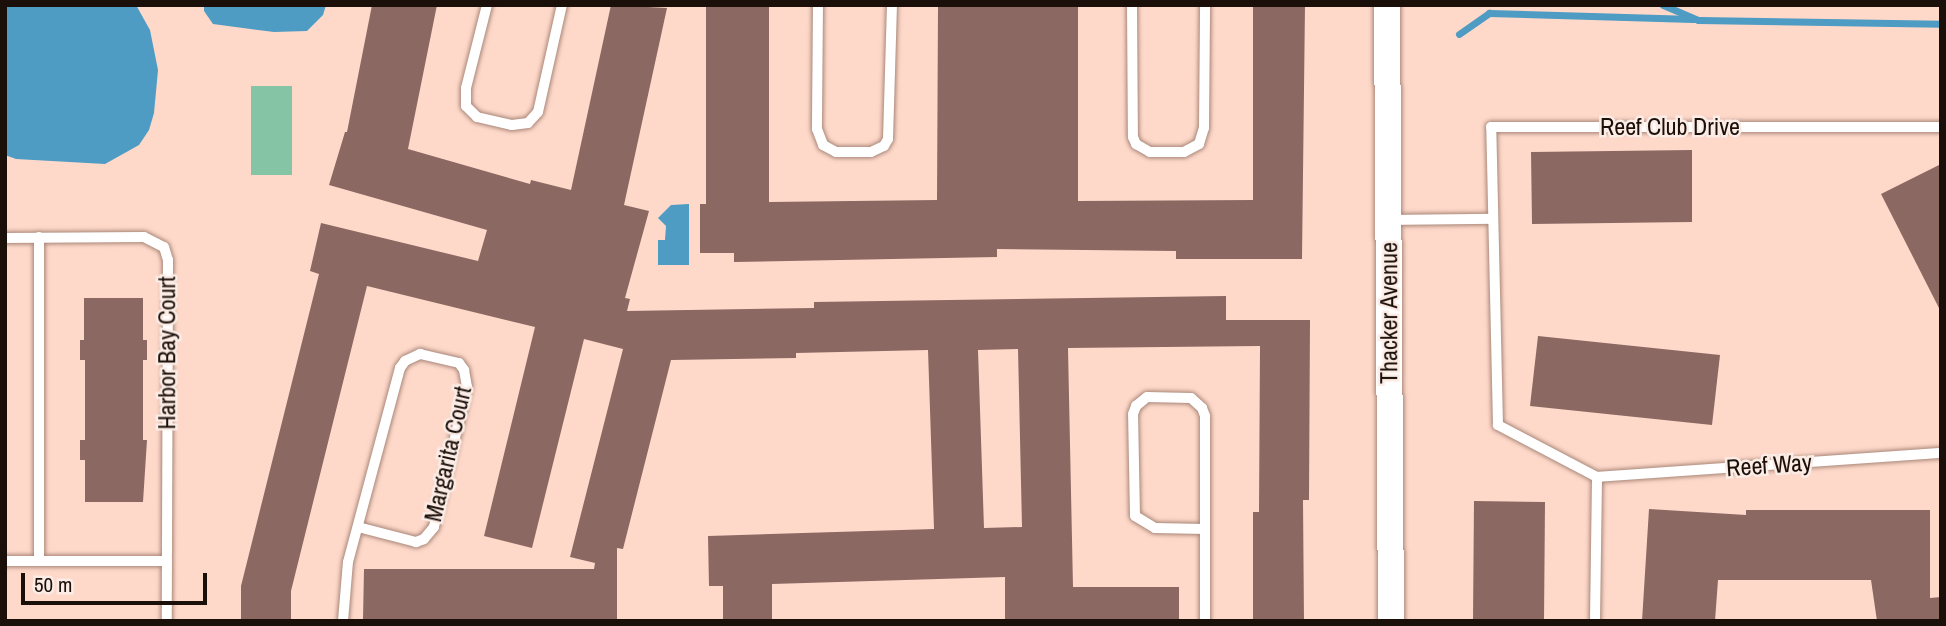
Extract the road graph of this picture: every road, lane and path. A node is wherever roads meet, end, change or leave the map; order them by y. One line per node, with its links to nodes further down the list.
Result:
1 (487, 5): 2 (lane)
2 (562, 5)
3 (818, 5): 4 (lane)
4 (892, 5)
5 (1132, 5): 6 (lane)
6 (1205, 5)
7 (1387, 5): 10 (street, Thacker Avenue)
8 (1941, 127): 9 (lane, Reef Club Drive)
9 (1492, 219): 10 (lane); 14 (lane, Reef Club Drive)
10 (1389, 220): 23 (street, Thacker Avenue)
11 (5, 237): 12 (lane, Harbor Bay Court)
12 (39, 237): 18 (lane); 19 (lane, Harbor Bay Court)
13 (1941, 453): 14 (lane, Reef Way)
14 (1597, 477): 24 (lane)
15 (358, 527): 15 (lane, Margarita Court); 21 (lane, Margarita Court)
16 (1205, 529): 16 (lane); 22 (lane)
17 (5, 561): 18 (lane)
18 (39, 561): 19 (lane)
19 (167, 561): 20 (lane, Harbor Bay Court)
20 (167, 621)
21 (343, 621)
22 (1205, 621)
23 (1391, 621)
24 (1595, 621)

